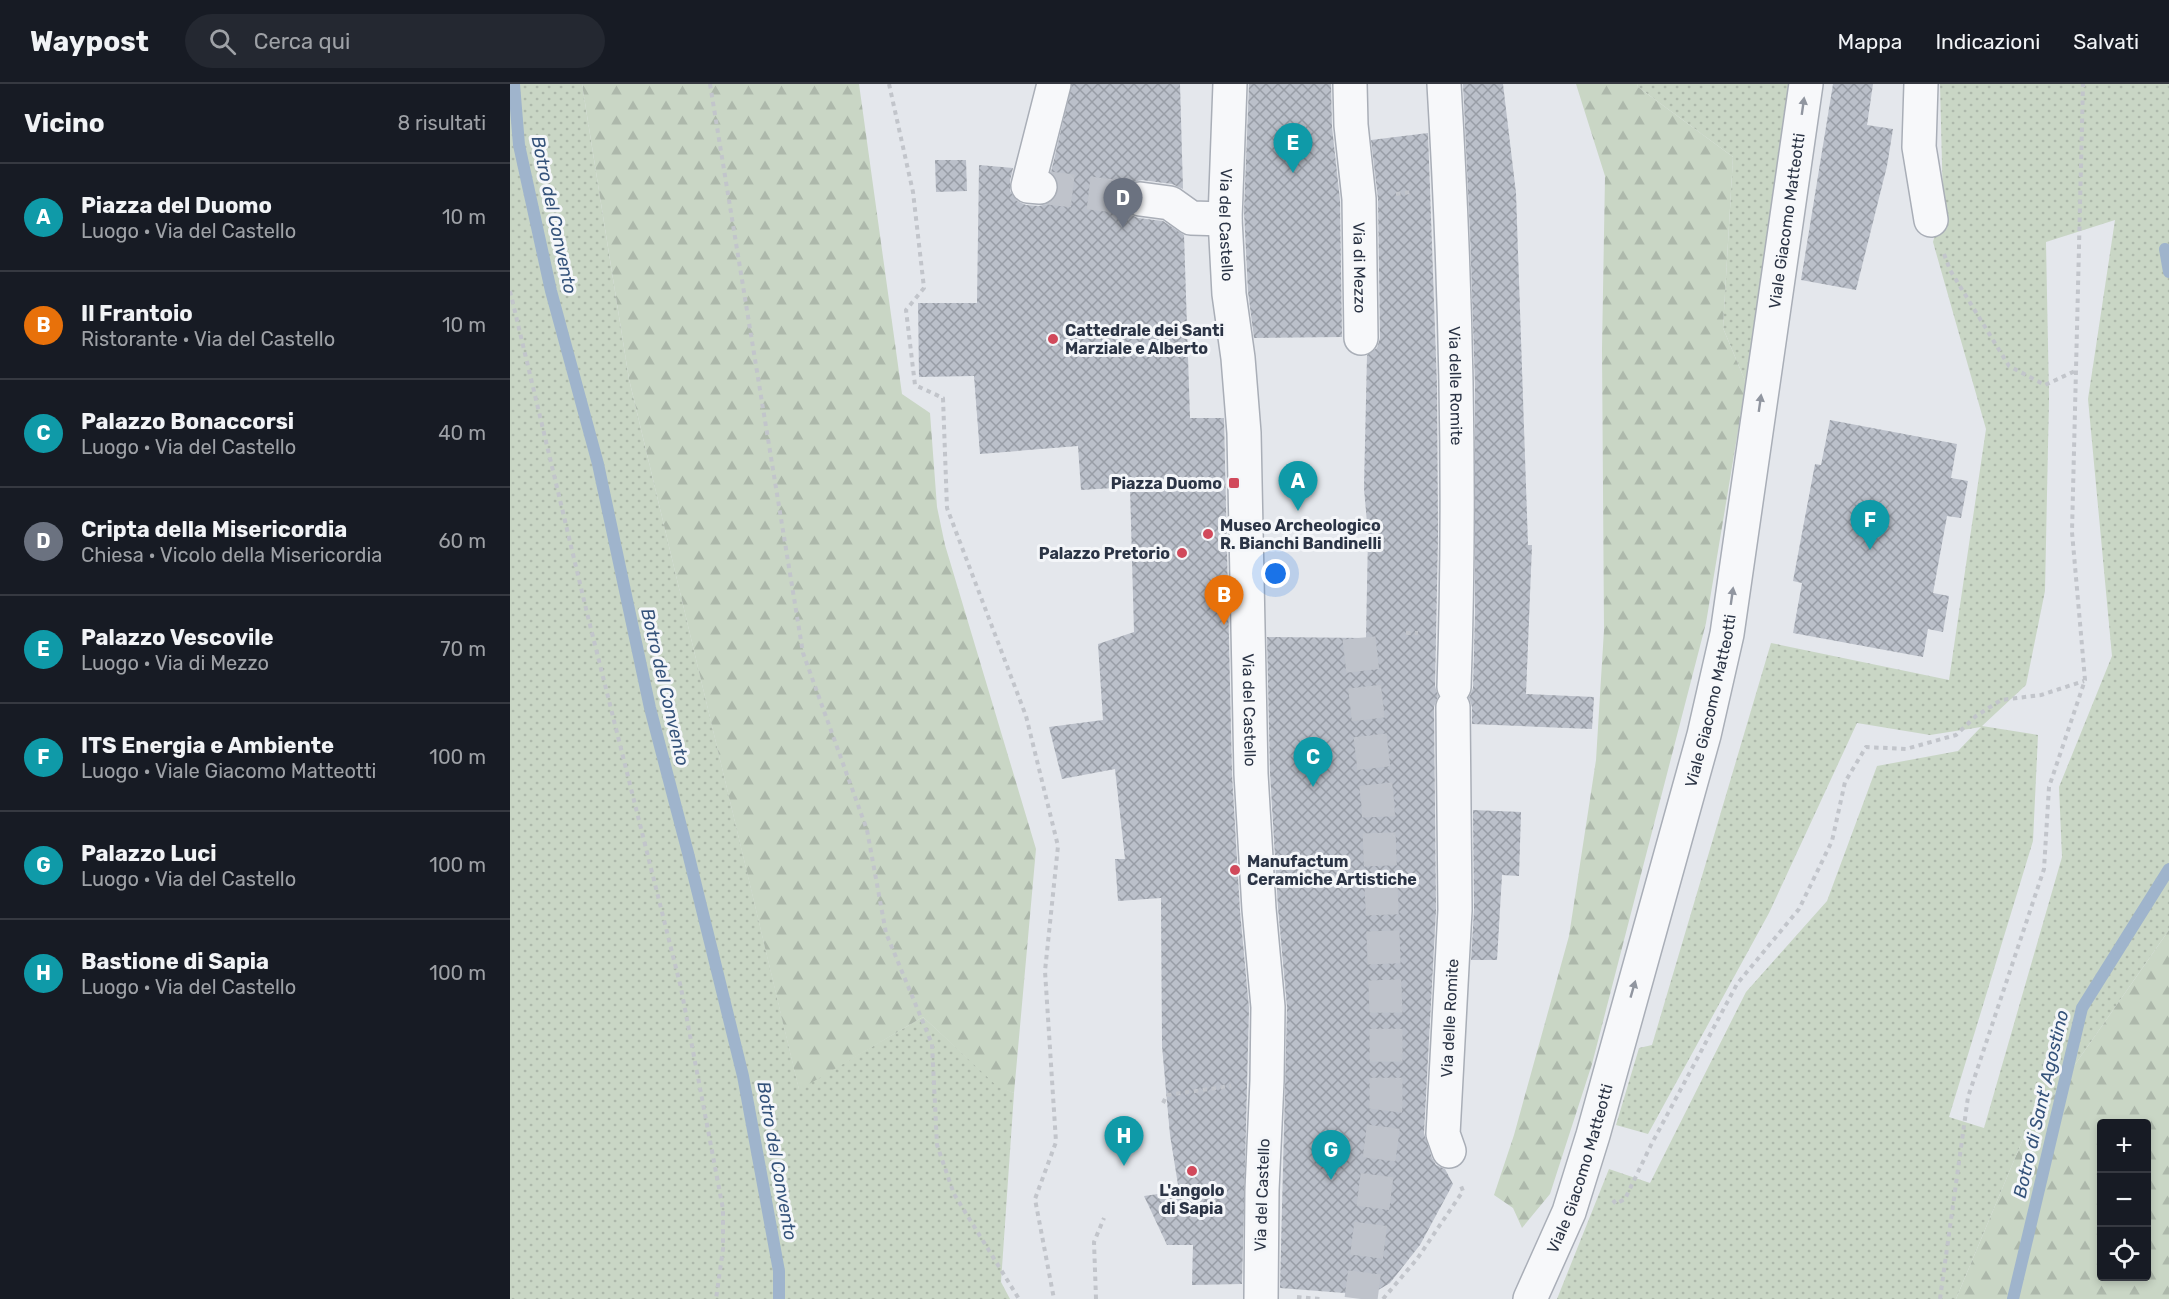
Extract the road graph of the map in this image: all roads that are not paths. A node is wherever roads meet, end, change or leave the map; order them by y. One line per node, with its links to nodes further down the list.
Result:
1 (1054, 84): 7 (street)
2 (1230, 84): 9 (street, Via del Castello)
3 (1350, 84): 11 (street, Via di Mezzo)
4 (1444, 84): 12 (street, Via delle Romite)
5 (1806, 84): 14 (street, Viale Giacomo Matteotti, one-way to 5)
6 (1921, 84): 10 (street)
7 (1040, 188)
8 (1140, 199): 9 (street)
9 (1225, 219): 13 (street, Via del Castello)
10 (1931, 220)
11 (1361, 338)
12 (1449, 1151)
13 (1261, 1299)
14 (1530, 1299)

